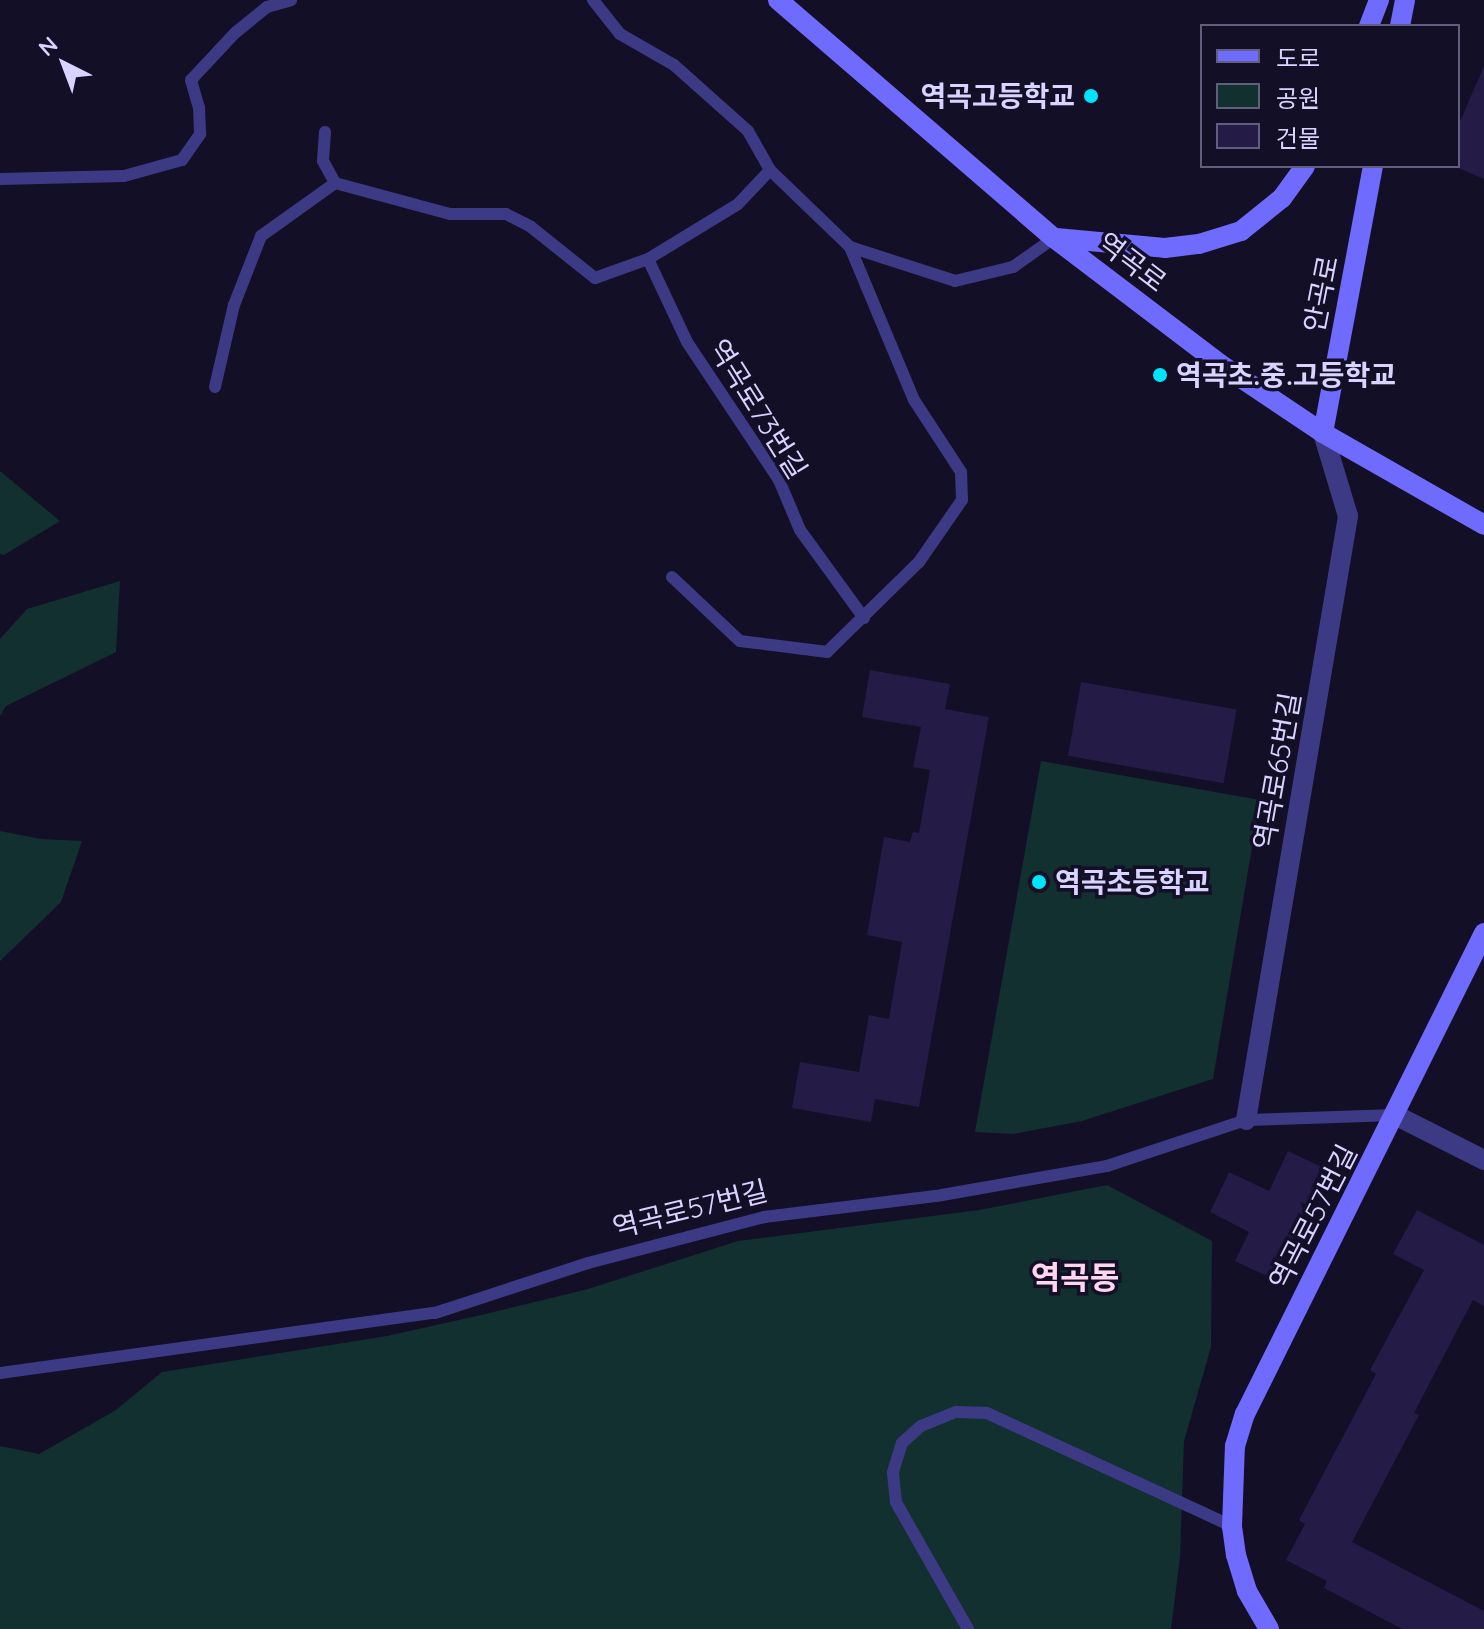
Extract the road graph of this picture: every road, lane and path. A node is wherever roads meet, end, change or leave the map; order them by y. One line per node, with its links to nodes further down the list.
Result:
1 (291, 0): 6 (lane)
2 (593, 0): 12 (lane)
3 (778, 0): 15 (street, 역곡로)
4 (1379, 0): 7 (street)
5 (1405, 0): 8 (street)
6 (263, 3): 13 (lane)
7 (1370, 24)
8 (1400, 24)
9 (325, 132): 14 (lane)
10 (1304, 168): 15 (street)
11 (1373, 168): 19 (street, 안곡로)
12 (770, 170): 16 (lane); 17 (lane)
13 (0, 179)
14 (335, 183): 17 (lane); 18 (lane)
15 (1054, 238): 16 (lane); 19 (street, 역곡로)
16 (850, 247): 22 (lane)
17 (648, 259): 22 (lane, 역곡로73번길)
18 (215, 387)
19 (1323, 433): 20 (street, 역곡로); 25 (street, 역곡로65번길)
20 (1484, 525)
21 (672, 577): 22 (lane)
22 (864, 618)
23 (1484, 933): 24 (street, 역곡로57번길)
24 (1395, 1115): 25 (lane, 역곡로57번길); 26 (street); 28 (street, 역곡로57번길)
25 (1246, 1120): 27 (lane, 역곡로57번길)
26 (1484, 1160)
27 (0, 1373)
28 (1232, 1526): 29 (lane); 30 (street, 역곡로57번길)
29 (968, 1629)
30 (1269, 1629)

